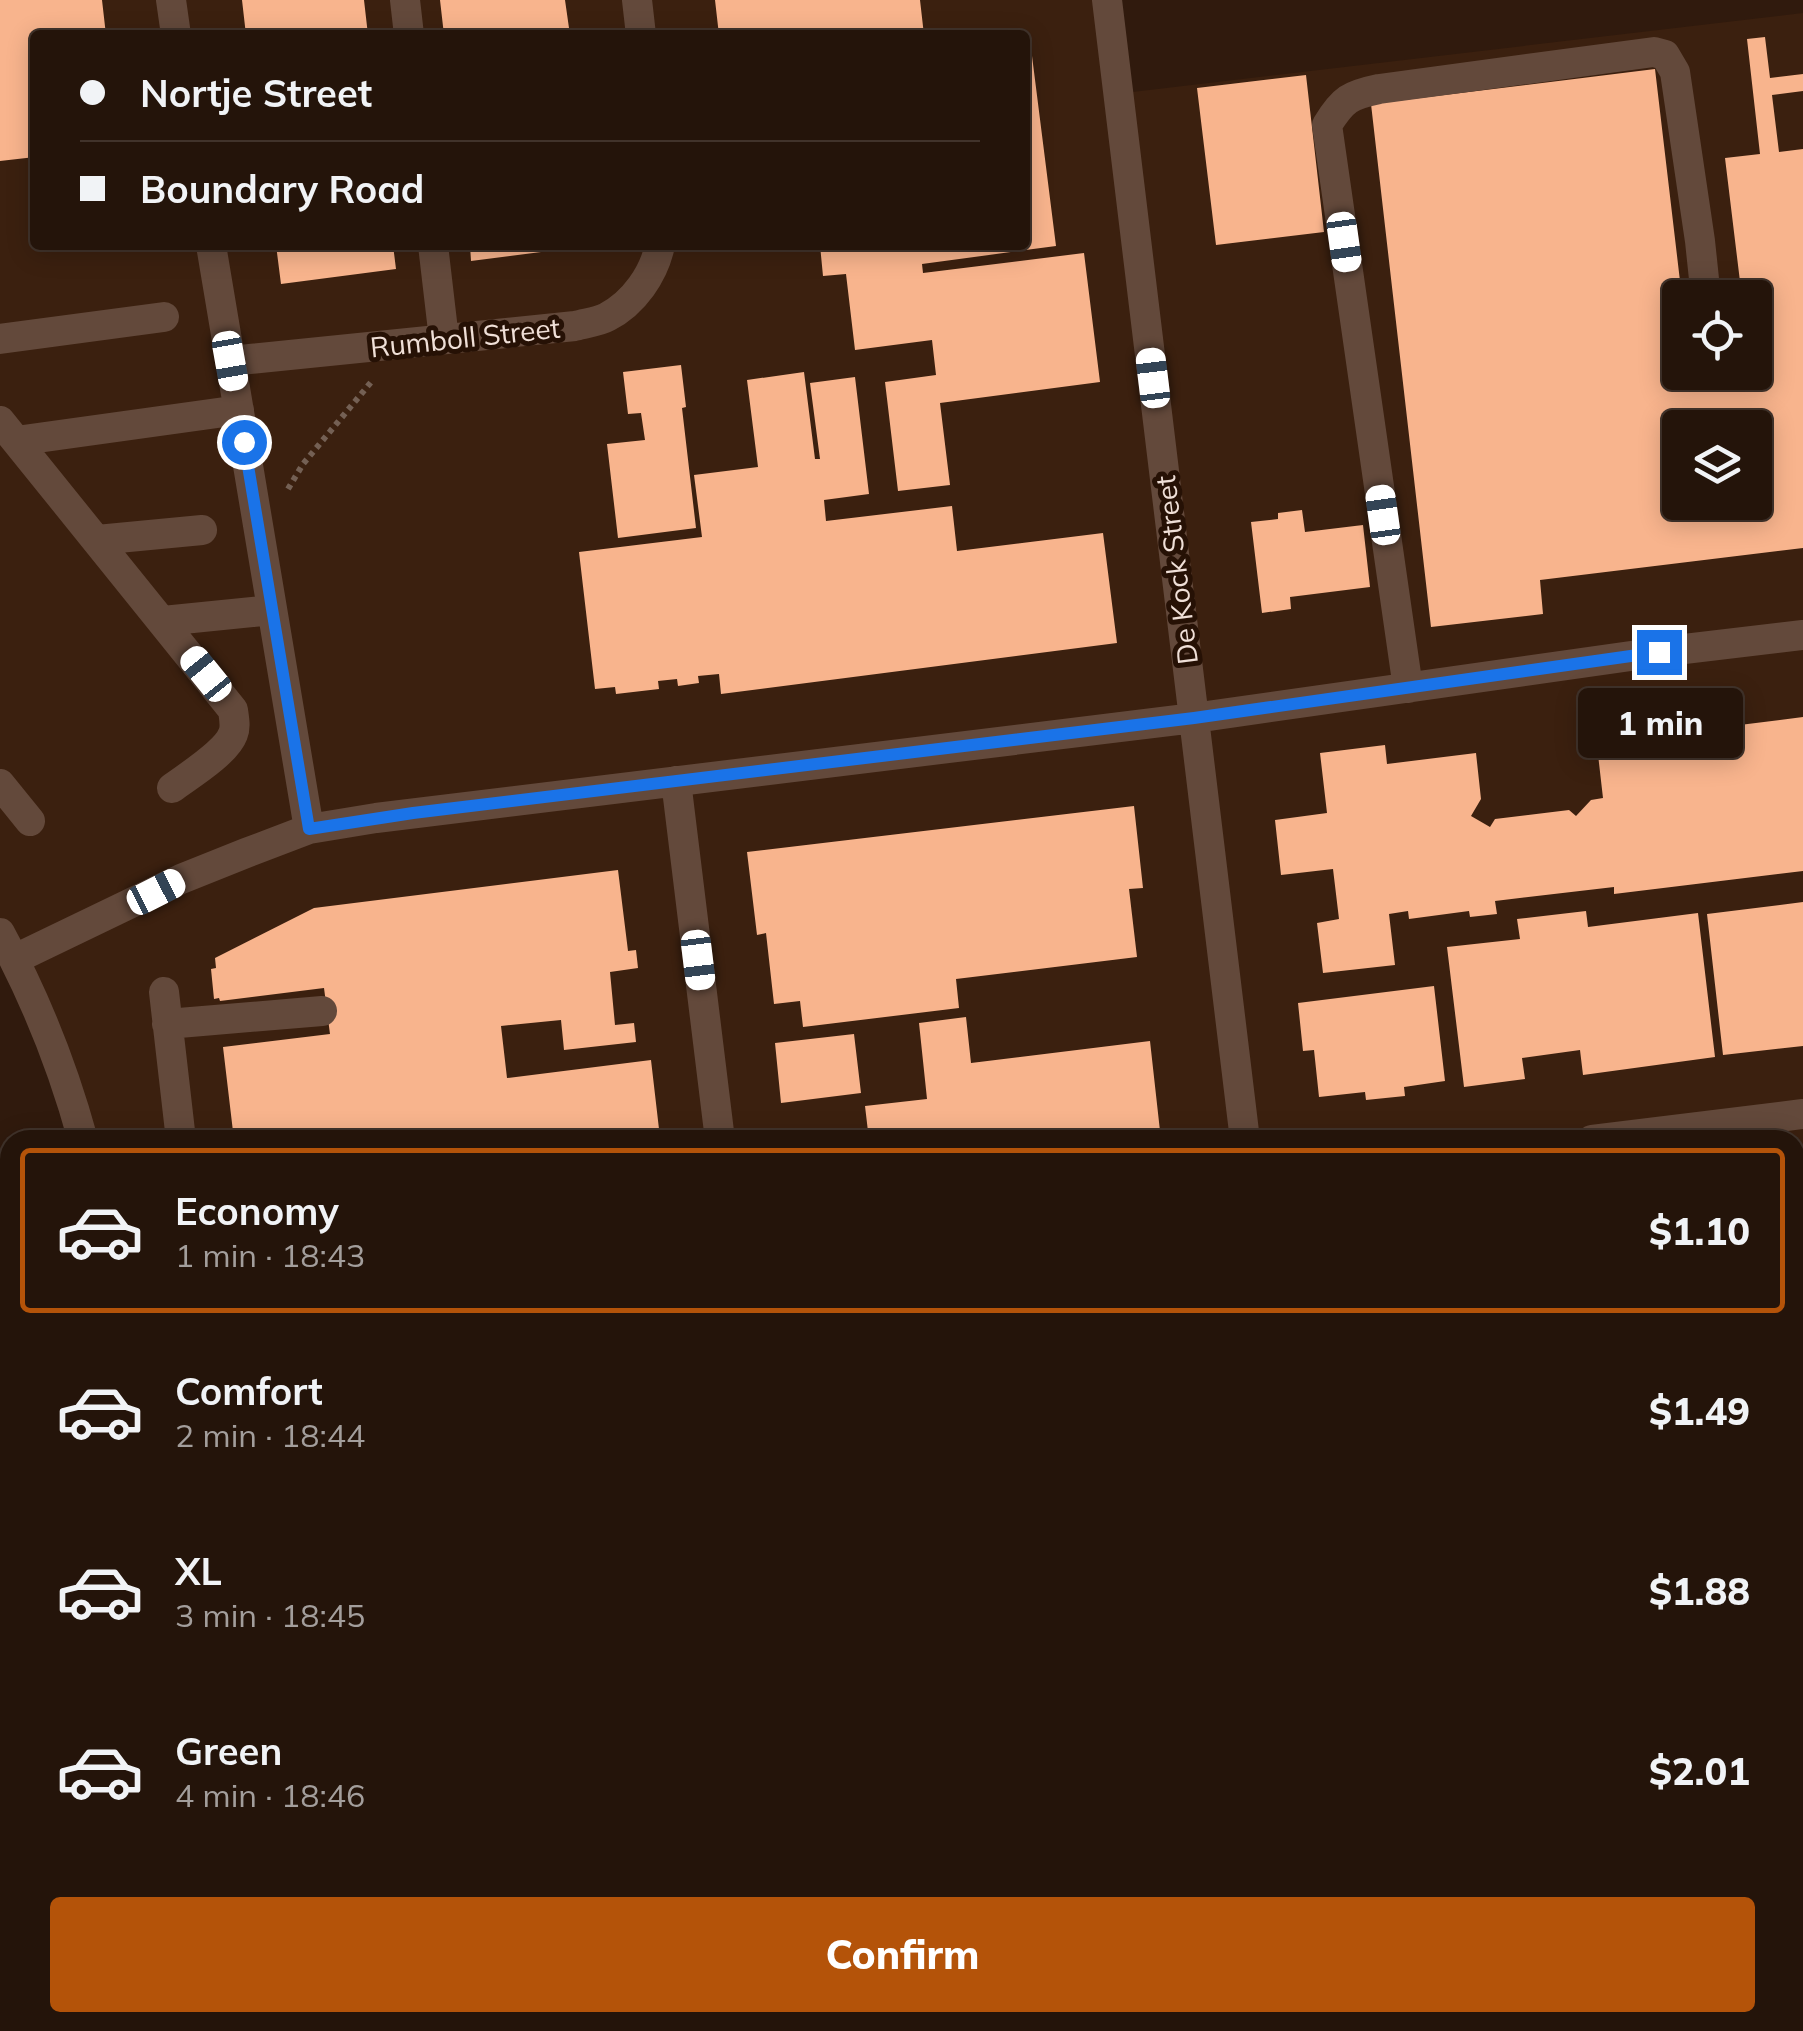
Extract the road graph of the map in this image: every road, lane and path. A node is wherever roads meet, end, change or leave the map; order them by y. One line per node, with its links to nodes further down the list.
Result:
1 (170, 0): 5 (street)
2 (405, 0): 6 (street)
3 (637, 0): 7 (street)
4 (1107, 0): 26 (street, De Kock Street)
5 (175, 30)
6 (408, 30)
7 (640, 30)
8 (212, 250): 16 (street)
9 (434, 250): 14 (street)
10 (658, 250): 14 (street, Rumboll Street)
11 (1704, 280): 25 (street)
12 (164, 317): 13 (street)
13 (0, 339)
14 (444, 339): 15 (street, Rumboll Street)
15 (388, 345): 16 (street, Rumboll Street); 20 (path)
16 (230, 361): 17 (street)
17 (239, 410): 18 (street); 20 (street)
18 (8, 431): 21 (street)
19 (202, 530): 21 (street)
20 (260, 538): 22 (street)
21 (97, 540): 23 (street)
22 (272, 610): 23 (street); 31 (street)
23 (162, 621): 29 (street)
24 (1803, 636): 25 (street)
25 (1408, 688): 26 (street)
26 (1194, 718): 27 (street); 40 (street, De Kock Street)
27 (676, 781): 31 (street); 39 (street)
28 (0, 784): 30 (street)
29 (172, 788)
30 (30, 820)
31 (309, 829): 32 (street)
32 (7, 946): 37 (street)
33 (164, 992): 35 (street)
34 (322, 1011): 35 (street)
35 (167, 1024): 38 (street)
36 (1803, 1114): 41 (street)
37 (80, 1130)
38 (180, 1130)
39 (719, 1130)
40 (1244, 1130)
41 (1673, 1130)

